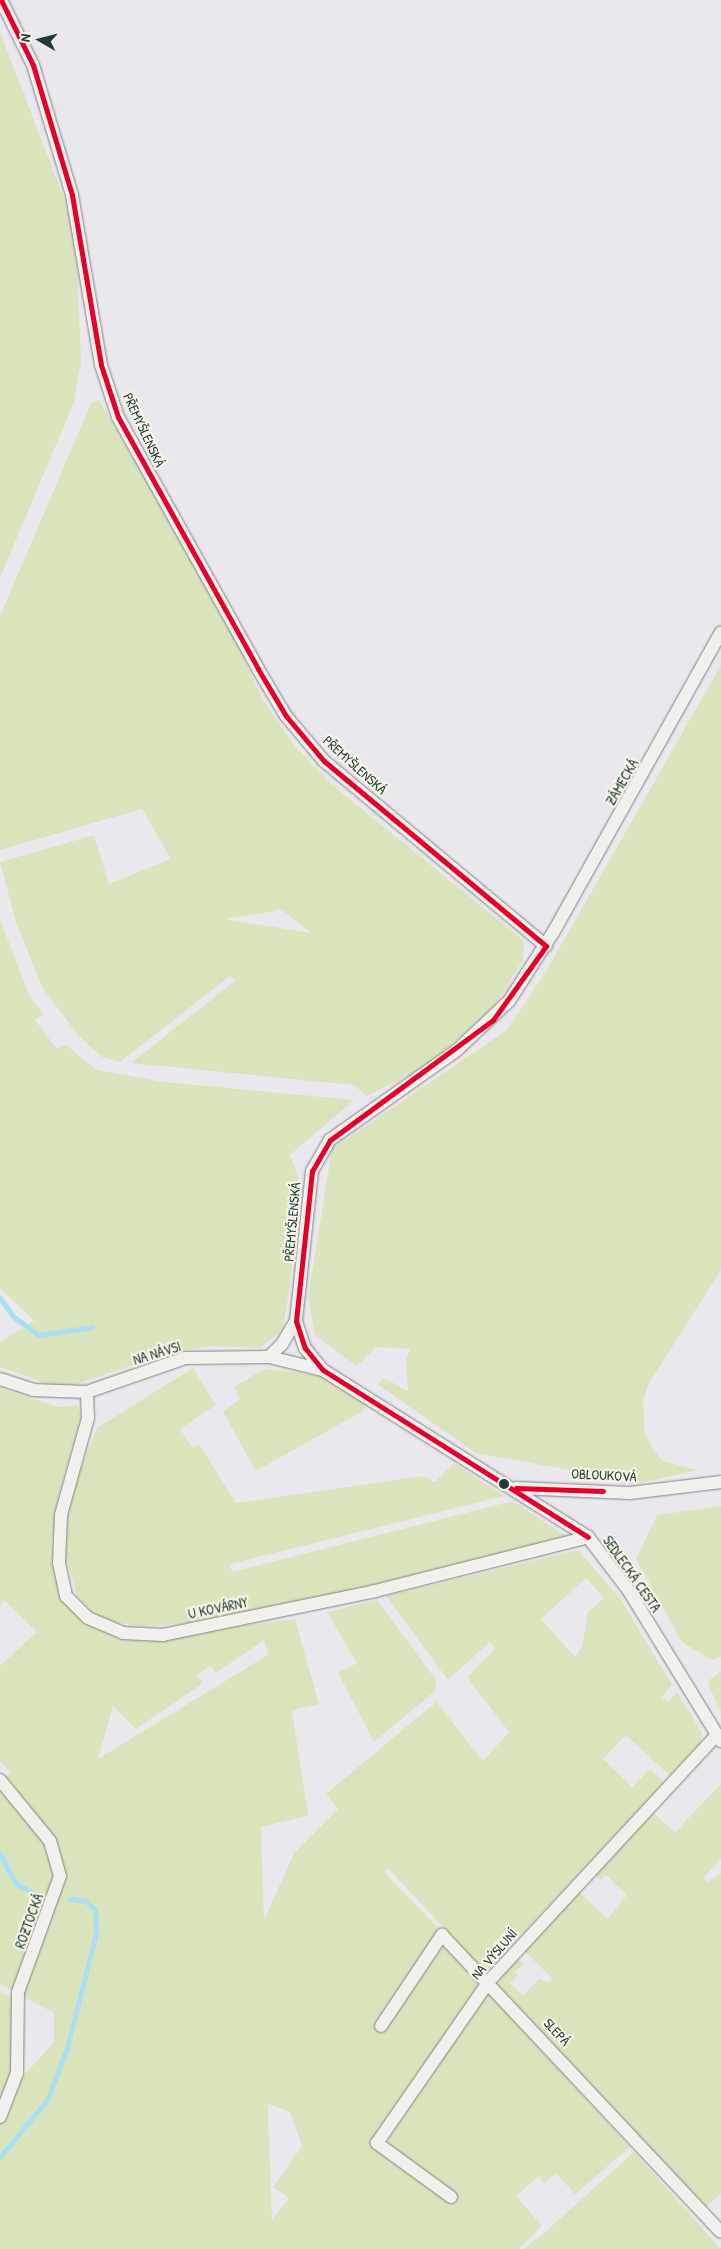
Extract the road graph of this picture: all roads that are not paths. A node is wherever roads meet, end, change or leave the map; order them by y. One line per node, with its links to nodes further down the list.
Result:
1 (1, 0): 3 (street, PŘEMYŠLENSKÁ)
2 (721, 632): 3 (street, ZÁMECKÁ)
3 (546, 946): 4 (street, PŘEMYŠLENSKÁ)
4 (296, 1321): 5 (street); 6 (street)
5 (269, 1357): 6 (street, NA NÁVSI); 8 (street, NA NÁVSI)
6 (323, 1370): 10 (street, SEDLECKÁ CESTA)
7 (0, 1379): 8 (street)
8 (87, 1392): 11 (street, U KOVÁRNY)
9 (721, 1482): 10 (street, OBLOUKOVÁ)
10 (516, 1488): 11 (street, SEDLECKÁ CESTA)
11 (588, 1537): 12 (street, SEDLECKÁ CESTA)
12 (719, 1738): 14 (street, NA VÝSLUNÍ)
13 (0, 1780): 16 (street, ROZTOCKÁ)
14 (489, 1981): 15 (street, SLEPÁ); 17 (street, NA VÝSLUNÍ); 18 (street, SLEPÁ)
15 (381, 2026)
16 (0, 2117)
17 (451, 2196)
18 (721, 2232)

